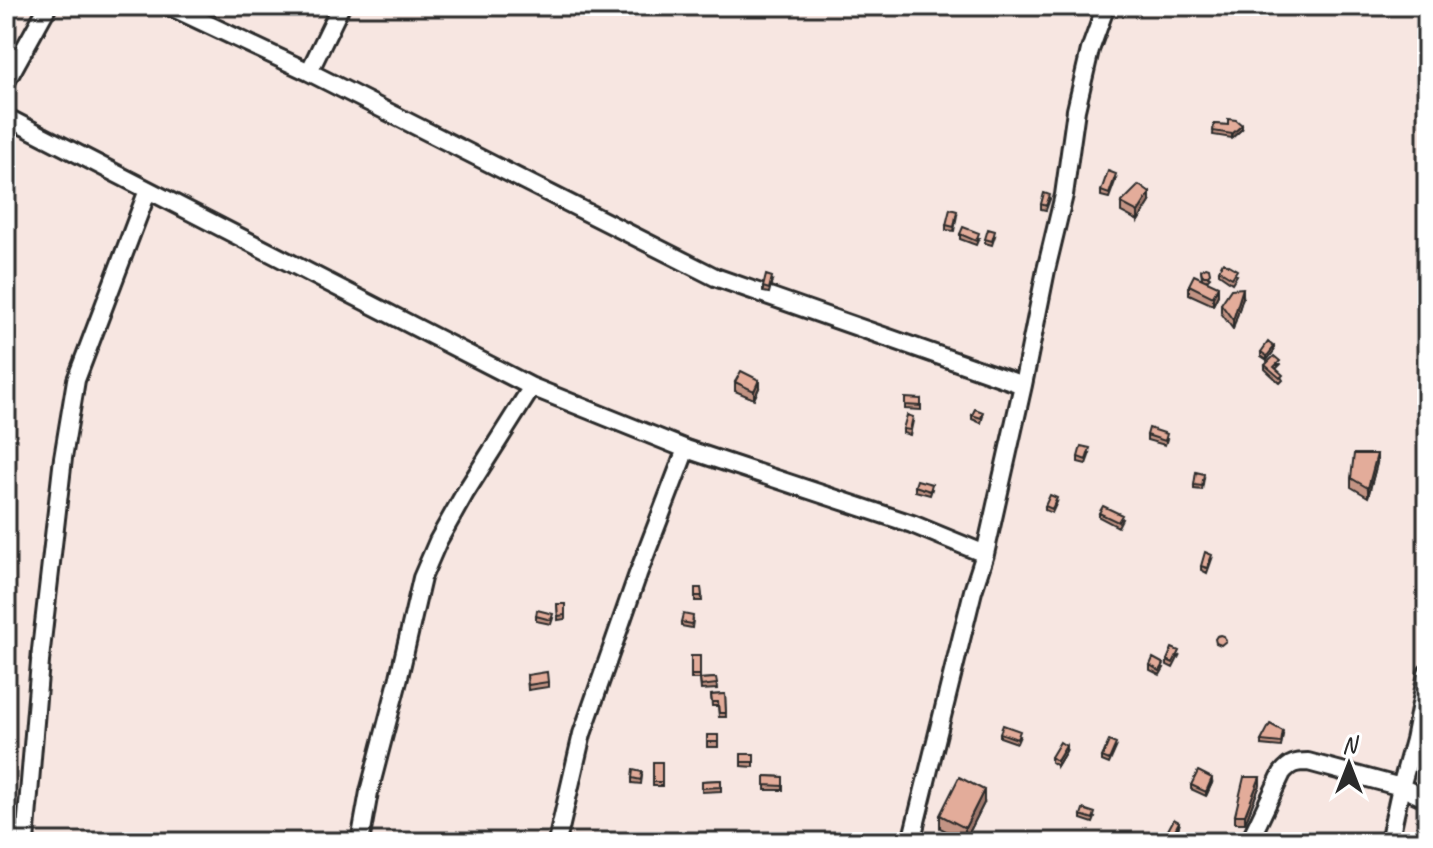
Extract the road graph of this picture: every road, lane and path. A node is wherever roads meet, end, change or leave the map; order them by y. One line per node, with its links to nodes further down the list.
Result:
1 (48, 6): 6 (street)
2 (169, 6): 5 (street)
3 (341, 6): 5 (street)
4 (1106, 6): 9 (street)
5 (309, 72): 9 (street)
6 (6, 82)
7 (6, 117): 8 (street)
8 (148, 190): 10 (street); 16 (street)
9 (1023, 385): 12 (street)
10 (532, 387): 11 (street); 17 (street)
11 (686, 449): 12 (street); 18 (street)
12 (985, 554): 19 (street)
13 (1427, 673): 14 (street)
14 (1401, 787): 15 (street); 20 (street); 21 (street)
15 (1427, 799)
16 (25, 842)
17 (360, 842)
18 (557, 842)
19 (911, 842)
20 (1249, 842)
21 (1389, 842)

